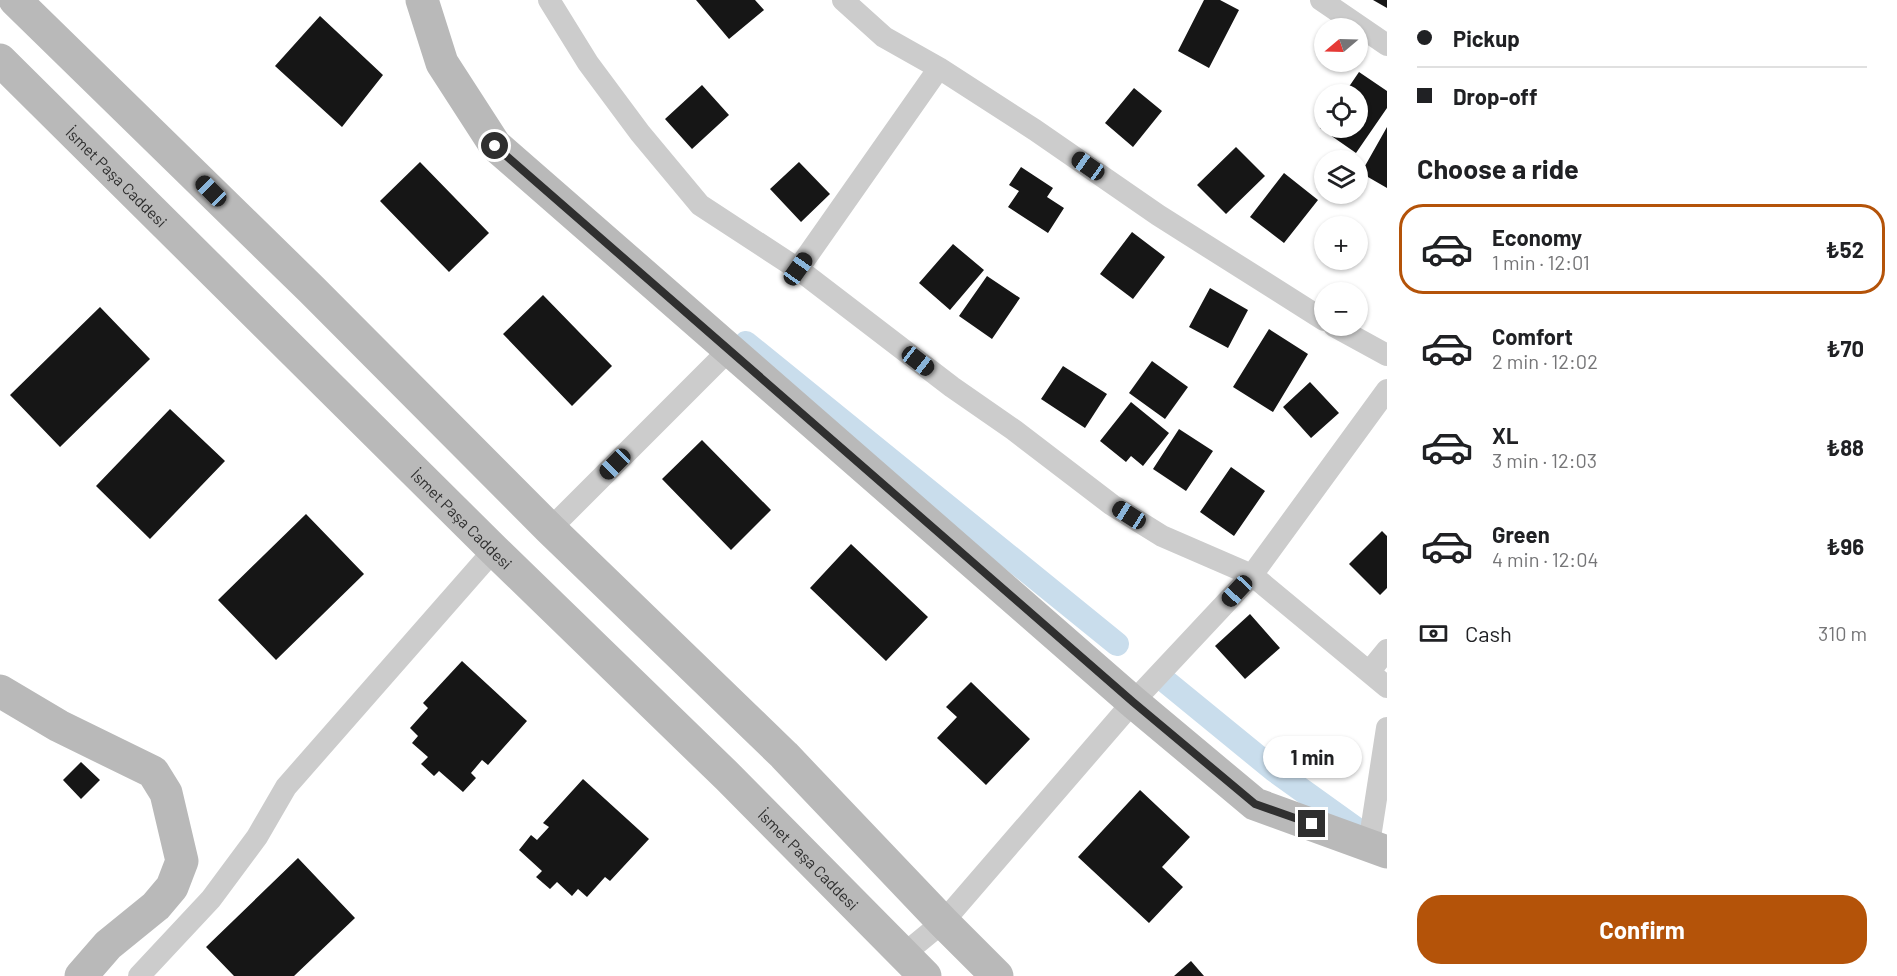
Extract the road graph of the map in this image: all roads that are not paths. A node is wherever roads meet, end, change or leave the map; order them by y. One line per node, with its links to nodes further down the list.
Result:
1 (15, 0): 15 (main road)
2 (422, 0): 12 (main road)
3 (549, 0): 9 (street)
4 (843, 0): 8 (street)
5 (1321, 0): 6 (street)
6 (1387, 45)
7 (0, 60): 16 (main road, İsmet Paşa Caddesi)
8 (939, 68): 9 (street); 10 (street)
9 (798, 269): 17 (street)
10 (1314, 314)
11 (1352, 336): 13 (street)
12 (729, 350): 15 (street); 22 (main road)
13 (1387, 355)
14 (1387, 390): 17 (street)
15 (550, 529): 25 (main road)
16 (494, 549): 26 (main road, İsmet Paşa Caddesi); 28 (street)
17 (1252, 575): 19 (street); 22 (street)
18 (1387, 650): 19 (street)
19 (1369, 672): 20 (street)
20 (1387, 687)
21 (0, 691): 27 (main road)
22 (1133, 702): 24 (main road); 25 (street)
23 (1387, 728): 24 (street)
24 (1378, 848)
25 (943, 922): 26 (street); 29 (main road)
26 (915, 965)
27 (81, 976)
28 (139, 976)
29 (997, 976)

